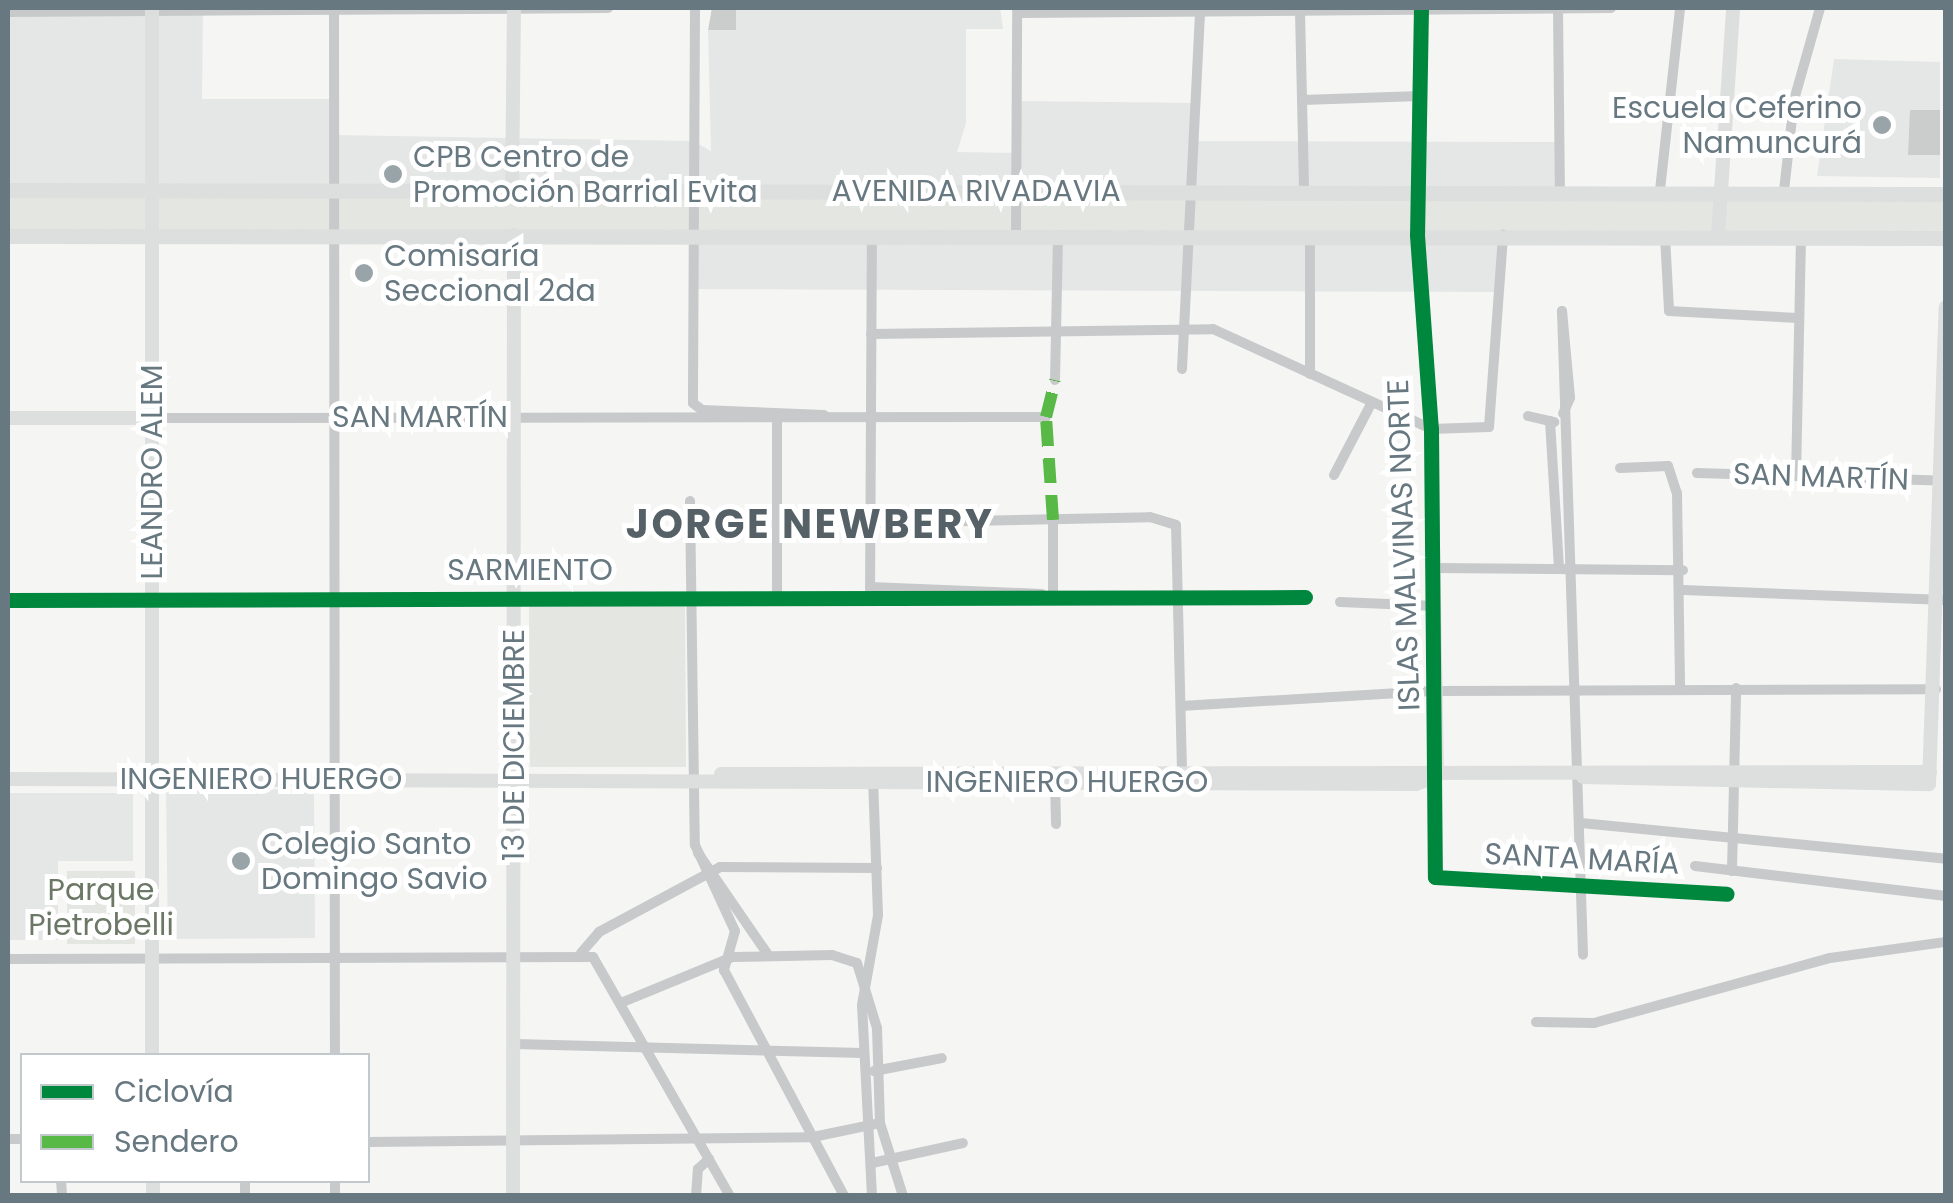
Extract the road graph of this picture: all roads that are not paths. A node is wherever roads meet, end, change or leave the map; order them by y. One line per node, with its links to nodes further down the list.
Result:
1 (608, 8): 9 (street)
2 (695, 8): 29 (street)
3 (1558, 8): 4 (street); 14 (street); 25 (street)
4 (1611, 8)
5 (1680, 8): 26 (street)
6 (1733, 8): 27 (main road)
7 (1820, 8): 28 (street)
8 (334, 9): 9 (street); 11 (street); 18 (street)
9 (514, 9): 30 (main road)
10 (1200, 9): 12 (street); 13 (street); 23 (street)
11 (152, 10): 15 (street); 21 (main road, LEANDRO ALEM)
12 (1018, 10): 22 (street)
13 (1308, 10): 14 (street); 17 (street)
14 (1422, 10): 16 (main road, ISLAS MALVINAS NORTE)
15 (8, 12)
16 (1420, 96): 17 (street); 19 (main road, ISLAS MALVINAS NORTE)
17 (1302, 100): 24 (street)
18 (333, 188): 21 (main road, AVENIDA RIVADAVIA); 30 (main road, AVENIDA RIVADAVIA); 34 (street)
19 (1419, 189): 24 (main road, AVENIDA RIVADAVIA); 25 (main road, AVENIDA RIVADAVIA); 39 (main road, ISLAS MALVINAS NORTE)
20 (8, 190): 21 (main road, AVENIDA RIVADAVIA)
21 (151, 190): 42 (main road, LEANDRO ALEM)
22 (1017, 190): 23 (main road, AVENIDA RIVADAVIA); 29 (main road, AVENIDA RIVADAVIA); 37 (street)
23 (1189, 190): 24 (main road, AVENIDA RIVADAVIA); 43 (street)
24 (1304, 190)
25 (1560, 190): 26 (main road, AVENIDA RIVADAVIA)
26 (1660, 190): 27 (main road, AVENIDA RIVADAVIA)
27 (1720, 190): 28 (main road, AVENIDA RIVADAVIA); 45 (main road)
28 (1784, 191): 31 (main road, AVENIDA RIVADAVIA)
29 (692, 192): 30 (main road, AVENIDA RIVADAVIA); 32 (street)
30 (512, 194)
31 (1946, 194)
32 (692, 234): 35 (main road, AVENIDA RIVADAVIA); 36 (main road, AVENIDA RIVADAVIA); 61 (street, SAN MARTÍN)
33 (1310, 234): 39 (main road, AVENIDA RIVADAVIA); 43 (main road, AVENIDA RIVADAVIA); 55 (street)
34 (332, 235): 35 (main road, AVENIDA RIVADAVIA); 42 (main road, AVENIDA RIVADAVIA); 65 (street)
35 (514, 235): 60 (main road, 13 DE DICIEMBRE)
36 (872, 235): 37 (main road, AVENIDA RIVADAVIA); 50 (street)
37 (1016, 235): 38 (main road, AVENIDA RIVADAVIA)
38 (1058, 235): 43 (main road, AVENIDA RIVADAVIA); 51 (street)
39 (1417, 235): 40 (main road, AVENIDA RIVADAVIA); 69 (main road, ISLAS MALVINAS NORTE)
40 (1503, 235): 44 (main road, AVENIDA RIVADAVIA); 69 (street)
41 (8, 236): 42 (main road, AVENIDA RIVADAVIA)
42 (151, 236): 64 (main road, LEANDRO ALEM)
43 (1186, 236): 52 (street)
44 (1665, 236): 45 (main road, AVENIDA RIVADAVIA); 49 (street)
45 (1718, 236): 46 (main road, AVENIDA RIVADAVIA)
46 (1801, 237): 47 (main road, AVENIDA RIVADAVIA); 49 (street)
47 (1946, 238)
48 (1946, 307): 53 (main road)
49 (1798, 318): 73 (street)
50 (871, 334): 51 (street); 58 (street)
51 (1056, 335): 52 (street); 56 (street)
52 (1182, 335): 54 (street); 55 (street)
53 (1945, 359): 74 (main road)
54 (1182, 369)
55 (1310, 374): 57 (street)
56 (1054, 380)
57 (1372, 402): 69 (street); 72 (street)
58 (871, 416): 61 (street, SAN MARTÍN); 62 (street, SAN MARTÍN); 77 (street)
59 (1528, 416): 68 (street)
60 (512, 417): 65 (street, SAN MARTÍN); 66 (street, SAN MARTÍN); 87 (main road, 13 DE DICIEMBRE)
61 (832, 417): 66 (street, SAN MARTÍN)
62 (1046, 417)
63 (8, 418): 64 (main road, SAN MARTÍN)
64 (152, 418): 65 (street, SAN MARTÍN); 91 (main road, LEANDRO ALEM)
65 (334, 418): 89 (street)
66 (776, 420): 92 (street)
67 (1563, 420): 67 (street); 68 (street); 80 (street)
68 (1550, 421): 79 (street)
69 (1431, 429): 78 (main road, ISLAS MALVINAS NORTE)
70 (1620, 468): 81 (street)
71 (1697, 473): 73 (street, SAN MARTÍN)
72 (1334, 476)
73 (1796, 476): 74 (street, SAN MARTÍN)
74 (1944, 481): 93 (main road)
75 (690, 501): 88 (street)
76 (1053, 520): 77 (street); 84 (street); 85 (street)
77 (870, 523): 82 (street)
78 (1434, 568): 79 (street); 96 (main road, ISLAS MALVINAS NORTE)
79 (1559, 568): 80 (street)
80 (1572, 569): 81 (street); 97 (street)
81 (1683, 570): 83 (street)
82 (870, 587): 84 (street, SARMIENTO); 94 (street)
83 (1682, 590): 93 (street); 98 (street)
84 (1053, 596): 85 (street, SARMIENTO); 94 (street, SARMIENTO)
85 (1178, 596): 86 (street, SARMIENTO); 102 (street)
86 (1305, 597)
87 (513, 598): 88 (street, SARMIENTO); 89 (street, SARMIENTO); 109 (main road, 13 DE DICIEMBRE)
88 (694, 598): 92 (street, SARMIENTO); 110 (street)
89 (333, 599): 91 (street, SARMIENTO); 108 (street)
90 (8, 600): 91 (street, SARMIENTO)
91 (152, 600): 112 (main road, LEANDRO ALEM)
92 (777, 600): 94 (street, SARMIENTO)
93 (1943, 600): 100 (main road)
94 (870, 601)
95 (1340, 602): 96 (street)
96 (1436, 606): 101 (main road, ISLAS MALVINAS NORTE)
97 (1576, 688): 98 (street); 101 (street); 106 (street)
98 (1680, 688): 99 (street)
99 (1736, 688): 100 (street); 107 (street)
100 (1937, 689): 103 (main road)
101 (1437, 691): 102 (street); 105 (main road, ISLAS MALVINAS NORTE)
102 (1181, 706): 104 (street)
103 (1940, 721): 107 (main road, INGENIERO HUERGO)
104 (1182, 770): 105 (main road, INGENIERO HUERGO); 110 (main road, INGENIERO HUERGO)
105 (1438, 776): 106 (main road, INGENIERO HUERGO); 114 (main road, INGENIERO HUERGO); 123 (street, ISLAS MALVINAS NORTE)
106 (1578, 776): 107 (main road, INGENIERO HUERGO); 115 (street)
107 (1735, 776): 117 (street)
108 (334, 778): 109 (main road, INGENIERO HUERGO); 112 (main road, INGENIERO HUERGO); 132 (street)
109 (514, 778): 110 (main road, INGENIERO HUERGO); 131 (main road, 13 DE DICIEMBRE)
110 (696, 778): 113 (main road, INGENIERO HUERGO); 121 (street)
111 (8, 779): 112 (main road, INGENIERO HUERGO)
112 (152, 780): 134 (main road, LEANDRO ALEM)
113 (874, 782): 114 (main road, INGENIERO HUERGO); 120 (street)
114 (1055, 782): 116 (street)
115 (1580, 823): 117 (street); 124 (street)
116 (1056, 824)
117 (1733, 834): 118 (street); 122 (street)
118 (1946, 859)
119 (1696, 866): 122 (street)
120 (876, 868): 121 (street); 136 (street)
121 (711, 871): 128 (street); 129 (street); 135 (street)
122 (1732, 872): 126 (street)
123 (1435, 877): 124 (street, SANTA MARÍA)
124 (1583, 886): 125 (street, SANTA MARÍA); 130 (street)
125 (1726, 894)
126 (1946, 896)
127 (1946, 942): 138 (street)
128 (580, 954): 131 (street); 137 (street)
129 (768, 955): 135 (street); 136 (street)
130 (1583, 955)
131 (514, 956): 132 (street); 139 (main road, 13 DE DICIEMBRE)
132 (334, 958): 134 (street); 143 (street)
133 (8, 960): 134 (street)
134 (152, 960): 142 (main road, LEANDRO ALEM)
135 (722, 960): 137 (street); 141 (street)
136 (868, 982): 144 (street); 146 (street)
137 (623, 1002): 140 (street)
138 (1536, 1022)
139 (514, 1044): 140 (street); 152 (main road, 13 DE DICIEMBRE)
140 (649, 1046): 141 (street); 151 (street)
141 (766, 1051): 144 (street); 150 (street)
142 (152, 1053)
143 (334, 1053)
144 (863, 1053): 147 (street)
145 (942, 1058): 146 (street)
146 (879, 1070): 147 (street); 148 (street)
147 (864, 1074): 149 (street)
148 (880, 1123): 149 (street); 156 (street)
149 (865, 1128): 150 (street); 157 (street)
150 (812, 1137): 151 (street); 161 (street)
151 (700, 1139): 152 (street); 155 (street)
152 (514, 1141): 153 (street); 158 (main road, 13 DE DICIEMBRE)
153 (370, 1142)
154 (963, 1143): 156 (street)
155 (709, 1159): 159 (street); 160 (street)
156 (892, 1159): 157 (street); 163 (street)
157 (872, 1163): 162 (street)
158 (513, 1196)
159 (696, 1196)
160 (730, 1196)
161 (844, 1196)
162 (872, 1196)
163 (903, 1196)

